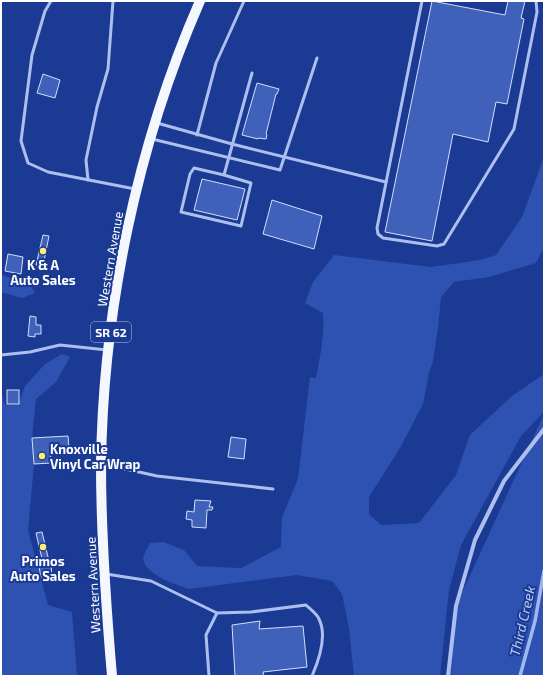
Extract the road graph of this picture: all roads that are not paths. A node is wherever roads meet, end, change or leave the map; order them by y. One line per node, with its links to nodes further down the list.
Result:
1 (51, 1): 16 (lane)
2 (113, 1): 16 (lane)
3 (200, 1): 9 (main road, Western Avenue / SR 62)
4 (244, 1): 10 (lane)
5 (422, 1): 17 (lane)
6 (536, 1): 17 (lane)
7 (317, 58): 13 (lane)
8 (252, 72): 12 (lane)
9 (155, 123): 10 (lane); 11 (main road, Western Avenue / SR 62)
10 (197, 135): 12 (lane)
11 (150, 139): 14 (lane); 18 (main road, Western Avenue / SR 62)
12 (232, 144): 13 (lane); 14 (lane)
13 (284, 156): 14 (lane); 17 (lane)
14 (229, 158): 15 (lane)
15 (224, 174): 15 (lane)
16 (88, 180): 18 (lane)
17 (386, 182)
18 (137, 189): 19 (main road, Western Avenue / SR 62)
19 (109, 350): 20 (lane); 22 (main road, Western Avenue / SR 62)
20 (1, 356)
21 (544, 429): 29 (street)
22 (102, 463): 23 (lane); 24 (main road, Western Avenue / SR 62)
23 (274, 489)
24 (104, 574): 25 (lane); 26 (main road, Western Avenue / SR 62)
25 (217, 613): 27 (lane); 28 (lane)
26 (112, 676)
27 (209, 676)
28 (312, 676)
29 (448, 676)

